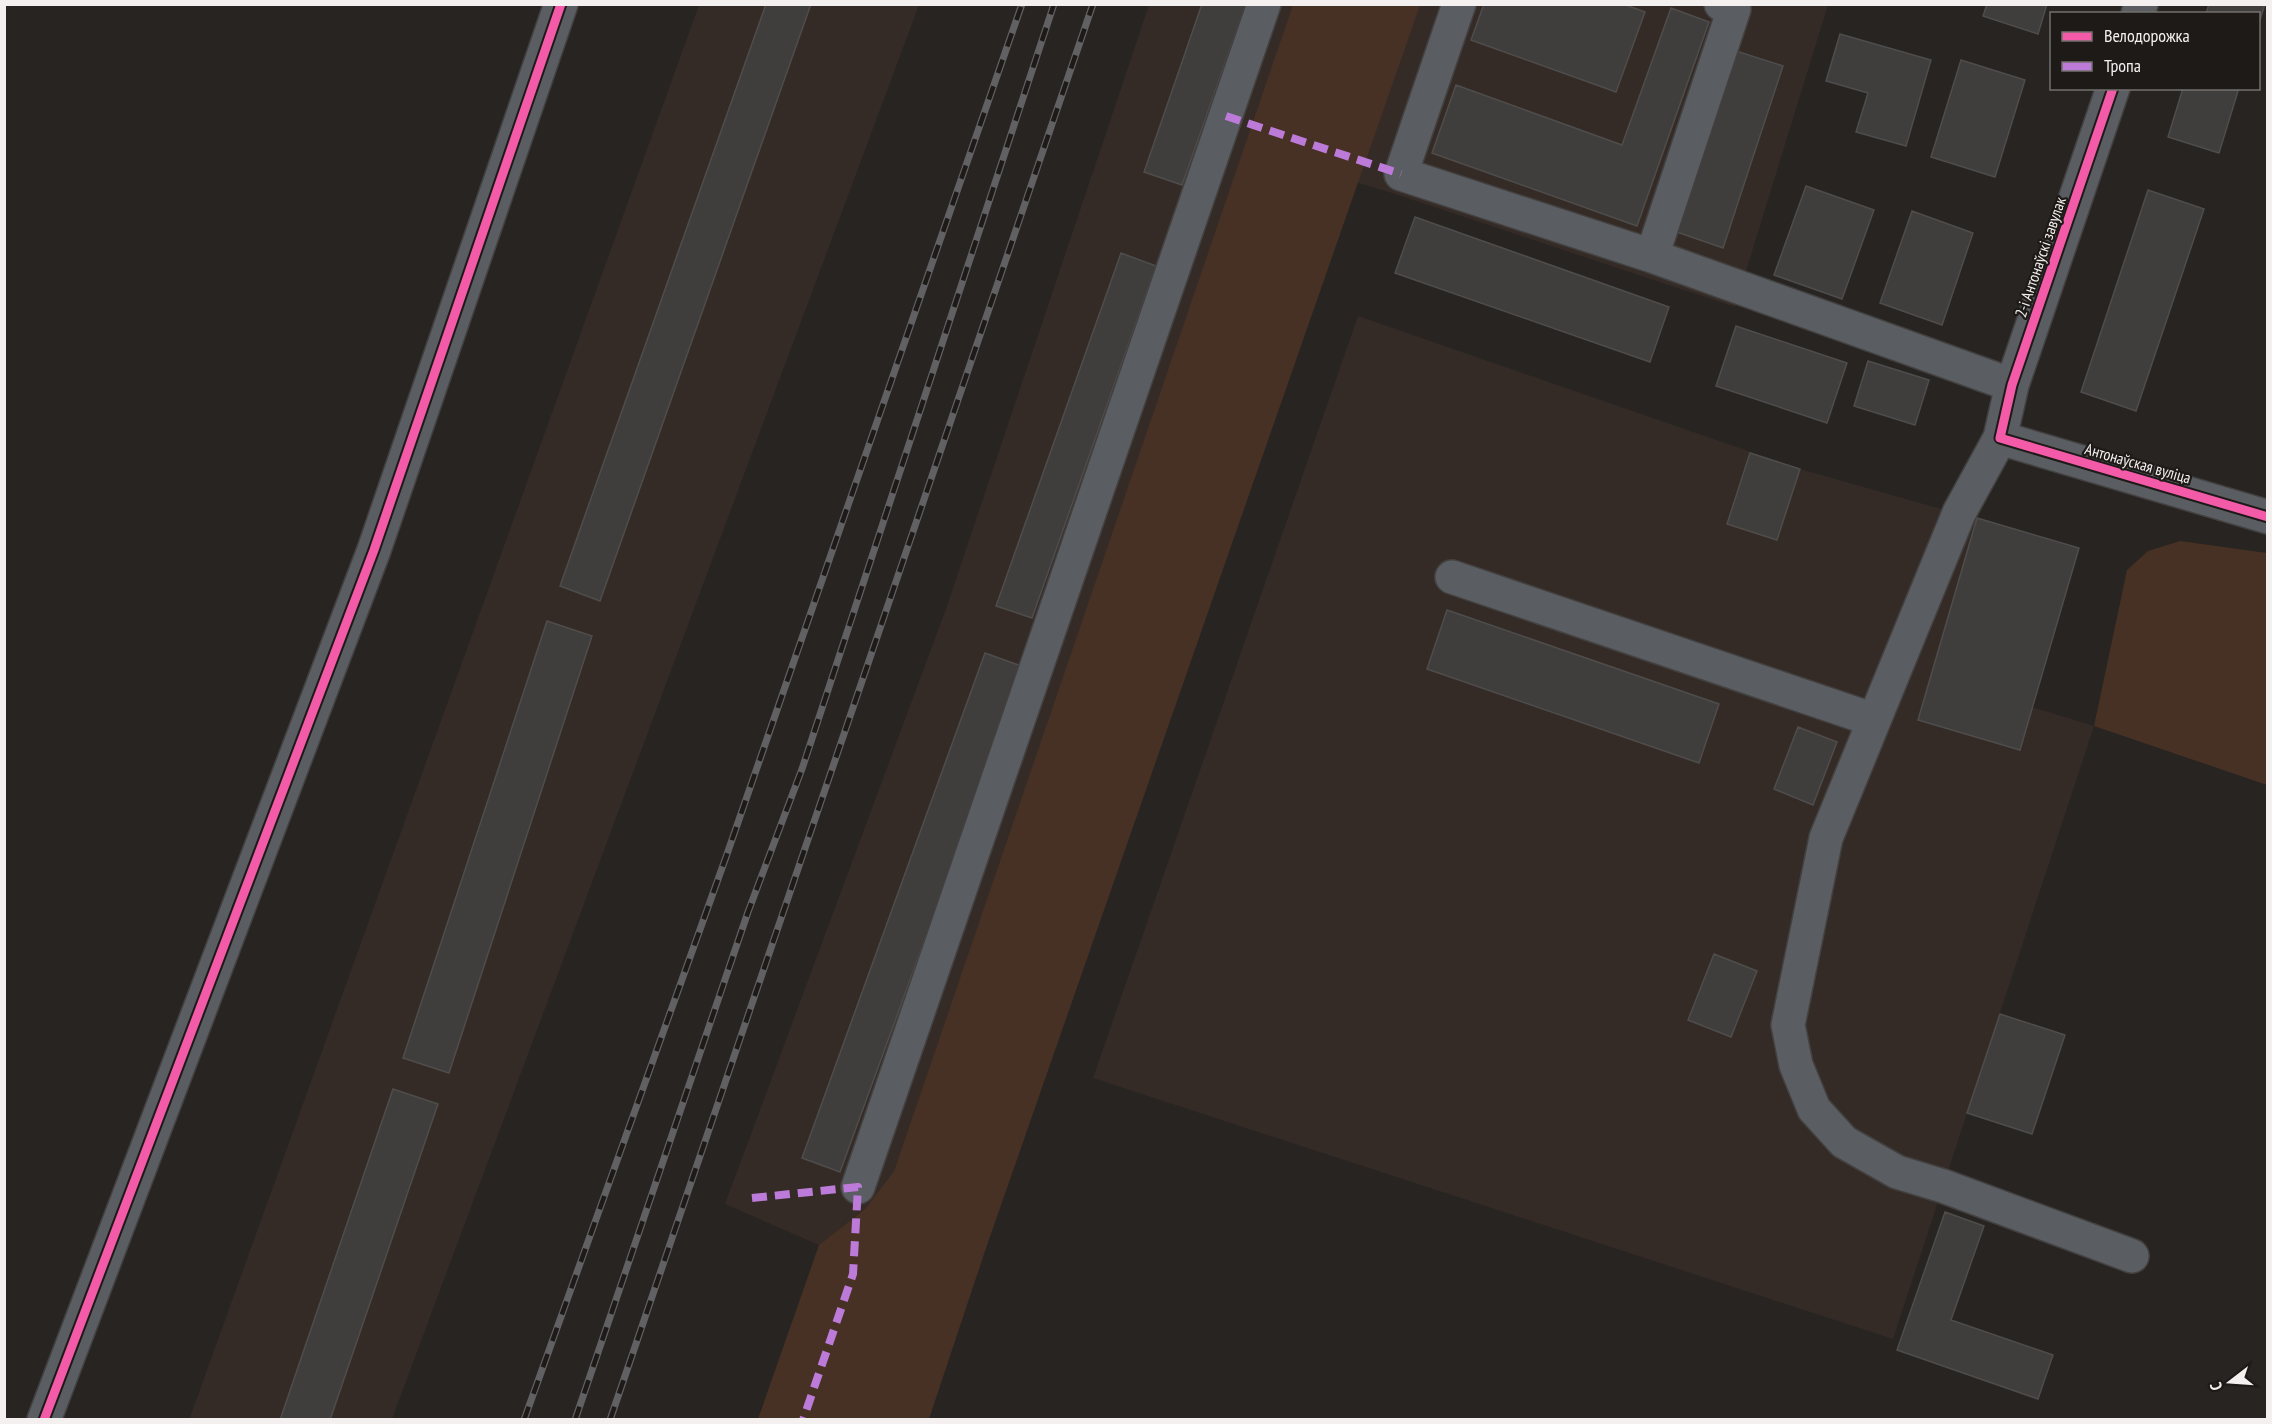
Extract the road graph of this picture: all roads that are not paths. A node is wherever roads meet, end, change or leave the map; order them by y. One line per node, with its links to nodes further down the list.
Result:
1 (561, 4): 14 (street)
2 (1264, 4): 12 (street)
3 (1459, 4): 6 (street)
4 (1721, 4): 6 (street)
5 (2112, 90): 7 (street, 2-і Антонаўскі завулак)
6 (1652, 256): 7 (street)
7 (2012, 385): 8 (street, 2-і Антонаўскі завулак)
8 (2000, 438): 9 (street, Антонаўская вуліца); 11 (street, 2-і Антонаўскі завулак)
9 (2268, 517)
10 (1452, 577): 11 (street)
11 (1874, 720): 13 (street, 2-і Антонаўскі завулак)
12 (858, 1187)
13 (2132, 1256)
14 (44, 1419)

